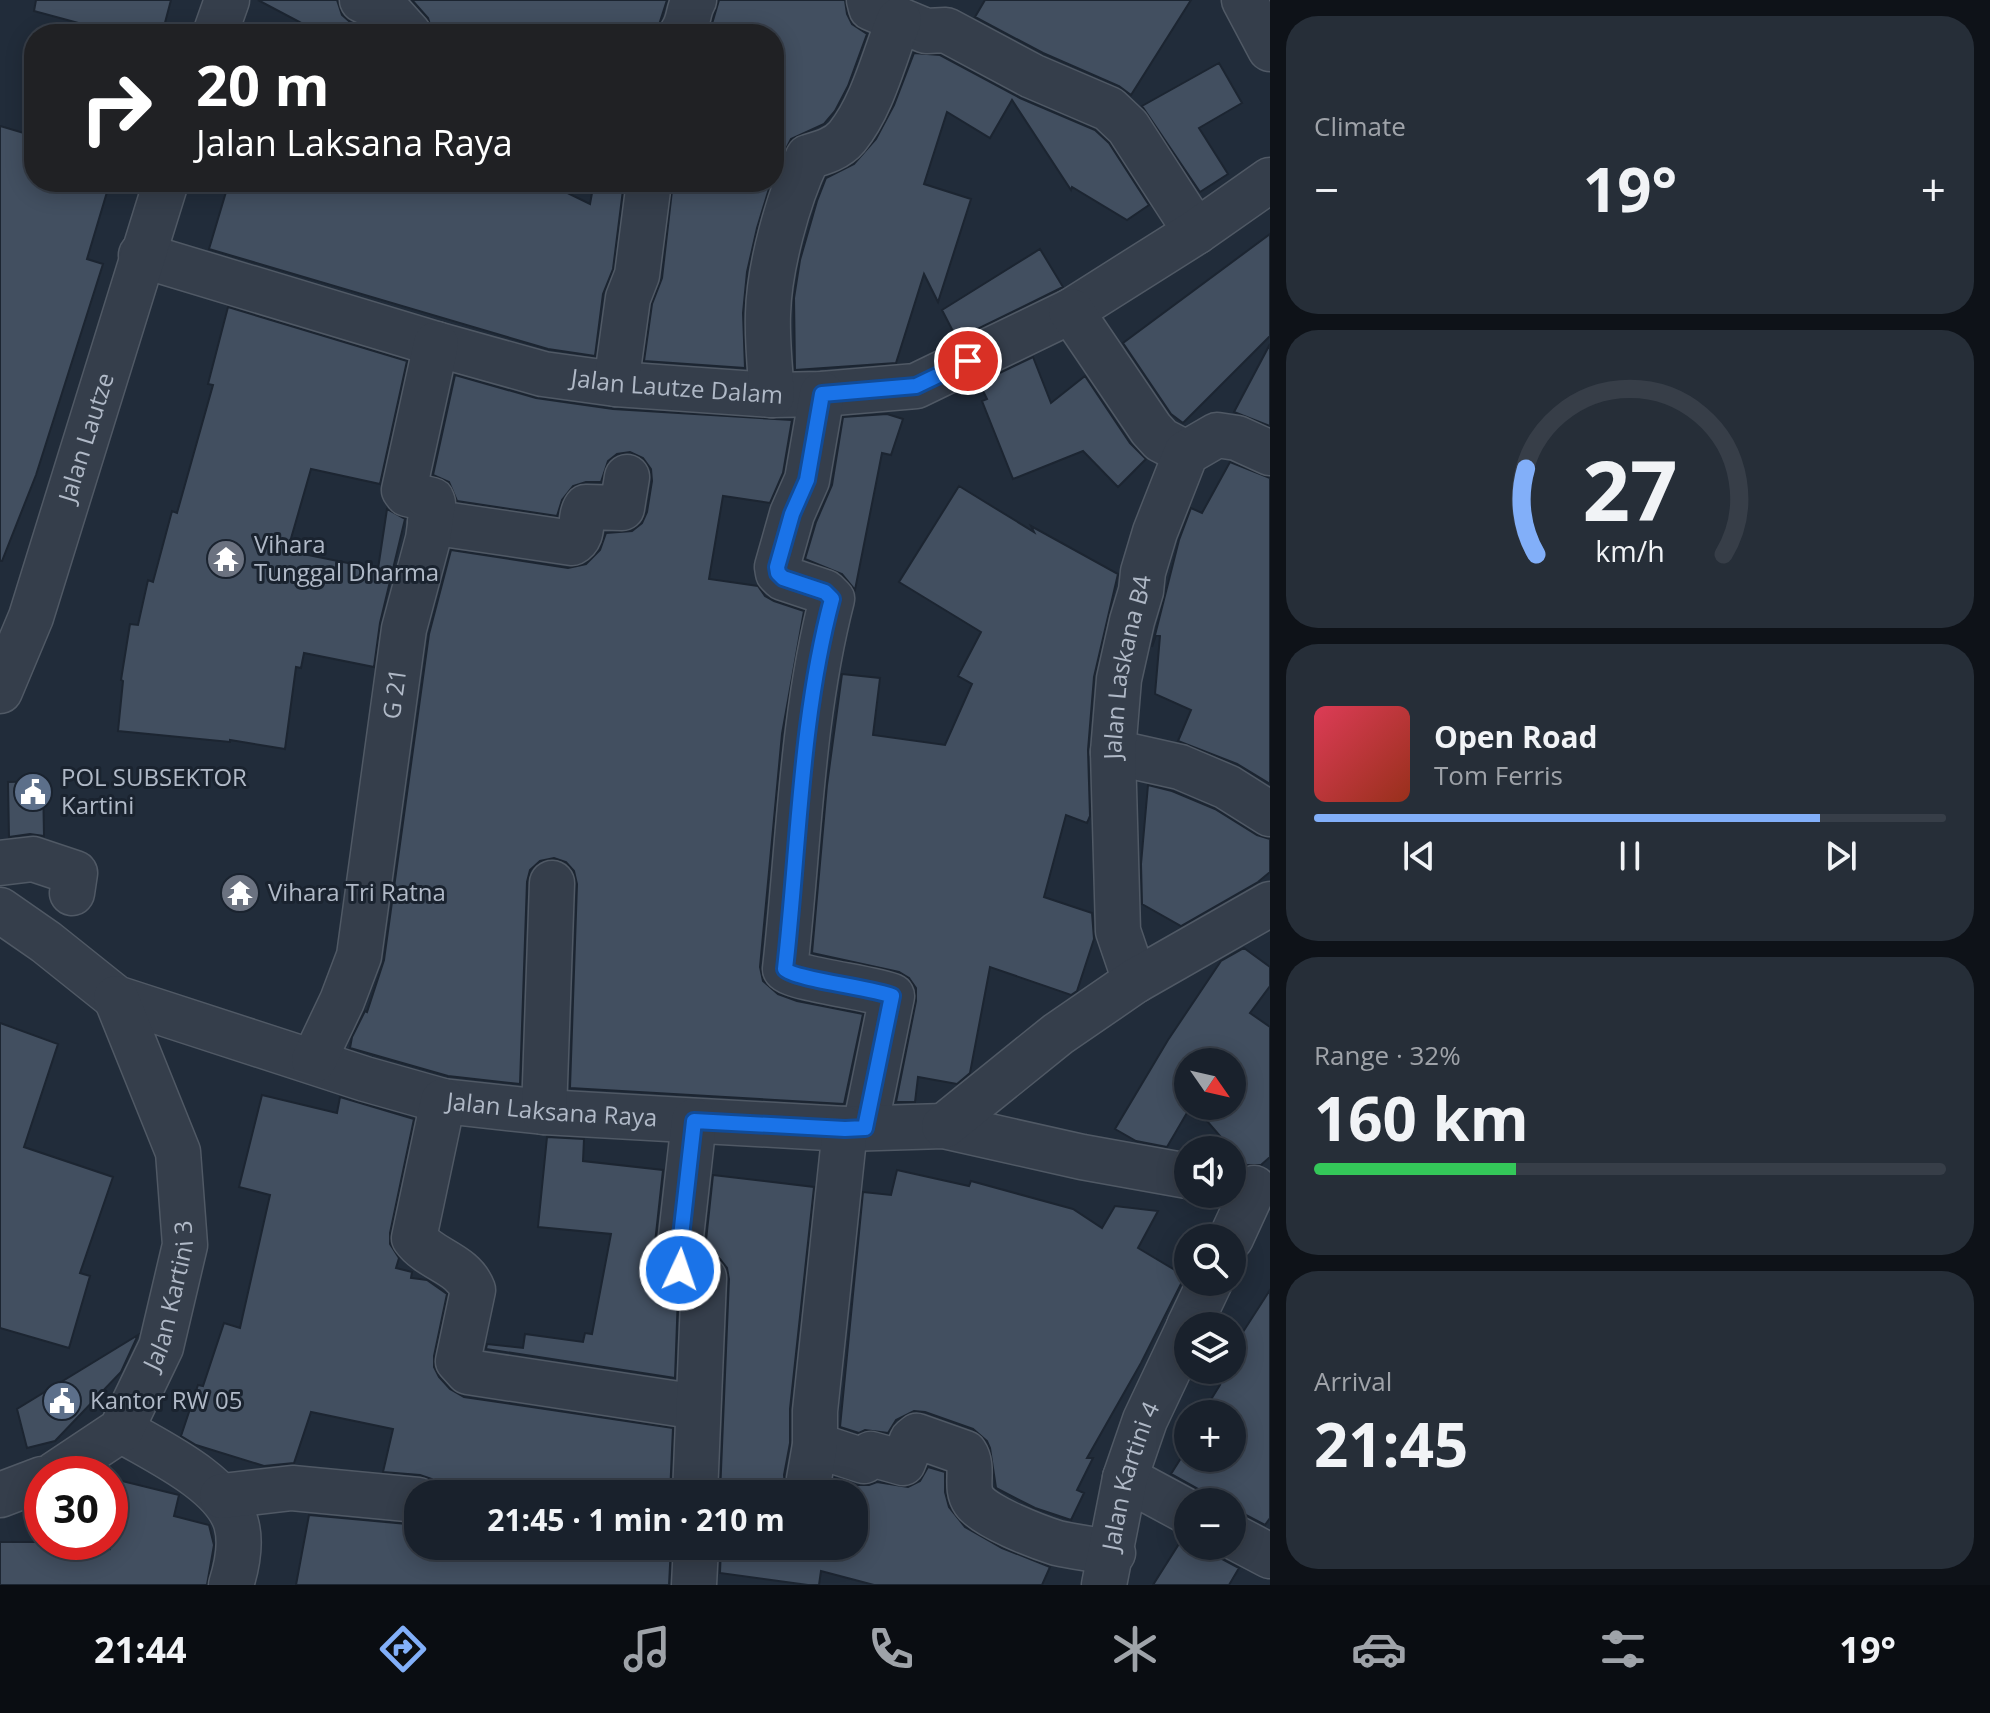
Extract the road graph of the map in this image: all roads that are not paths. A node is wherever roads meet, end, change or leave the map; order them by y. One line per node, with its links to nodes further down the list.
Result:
1 (227, 0): 6 (street)
2 (362, 0): 7 (street)
3 (694, 0): 8 (street)
4 (1244, 0): 9 (street)
5 (884, 10): 13 (street); 19 (street)
6 (219, 24)
7 (400, 24)
8 (688, 24)
9 (1270, 49)
10 (1270, 181): 13 (street, Jalan Lautze Dalam)
11 (163, 192): 14 (street, Jalan Lautze)
12 (648, 192): 17 (street)
13 (1196, 232): 15 (street, Jalan Lautze Dalam)
14 (141, 255): 16 (street, Jalan Lautze Dalam); 24 (street, Jalan Lautze)
15 (1071, 311): 18 (street, Jalan Lautze Dalam); 20 (street)
16 (436, 344): 17 (street, Jalan Lautze Dalam); 23 (street)
17 (616, 384): 19 (street, Jalan Lautze Dalam)
18 (822, 394): 19 (street, Jalan Lautze Dalam); 39 (street)
19 (772, 395)
20 (1186, 453): 21 (street); 25 (street, Jalan Laskana B4)
21 (1270, 453)
22 (627, 477): 23 (street)
23 (430, 522): 34 (street, G 21)
24 (0, 691)
25 (1113, 752): 26 (street); 32 (street, Jalan Laskana B4)
26 (1270, 814)
27 (0, 863): 29 (street)
28 (552, 883): 36 (street)
29 (72, 893)
30 (1270, 904): 32 (street)
31 (0, 910): 33 (street)
32 (1135, 981): 38 (street)
33 (116, 998): 34 (street, Jalan Laksana Raya); 45 (street, Jalan Kartini 3)
34 (314, 1060): 35 (street, Jalan Laksana Raya)
35 (443, 1101): 36 (street, Jalan Laksana Raya); 44 (street)
36 (544, 1112): 37 (street, Jalan Laksana Raya)
37 (694, 1121): 39 (street, Jalan Laksana Raya); 44 (street)
38 (944, 1126): 39 (street, Jalan Laksana Raya); 40 (street, Jalan Laksana Raya)
39 (855, 1129): 57 (street)
40 (1174, 1173)
41 (1255, 1193): 42 (street)
42 (1238, 1224)
43 (1174, 1359): 47 (street, Jalan Kartini 4)
44 (698, 1407): 48 (street)
45 (121, 1430): 46 (street); 51 (street)
46 (82, 1456)
47 (1125, 1478): 53 (street); 57 (street, Jalan Kartini 4)
48 (695, 1480)
49 (24, 1486): 50 (street)
50 (0, 1495)
51 (222, 1496): 52 (street); 58 (street)
52 (404, 1499)
53 (1174, 1504)
54 (1246, 1543): 55 (street)
55 (1270, 1556)
56 (695, 1560): 59 (street)
57 (1108, 1569)
58 (231, 1585)
59 (694, 1585)

